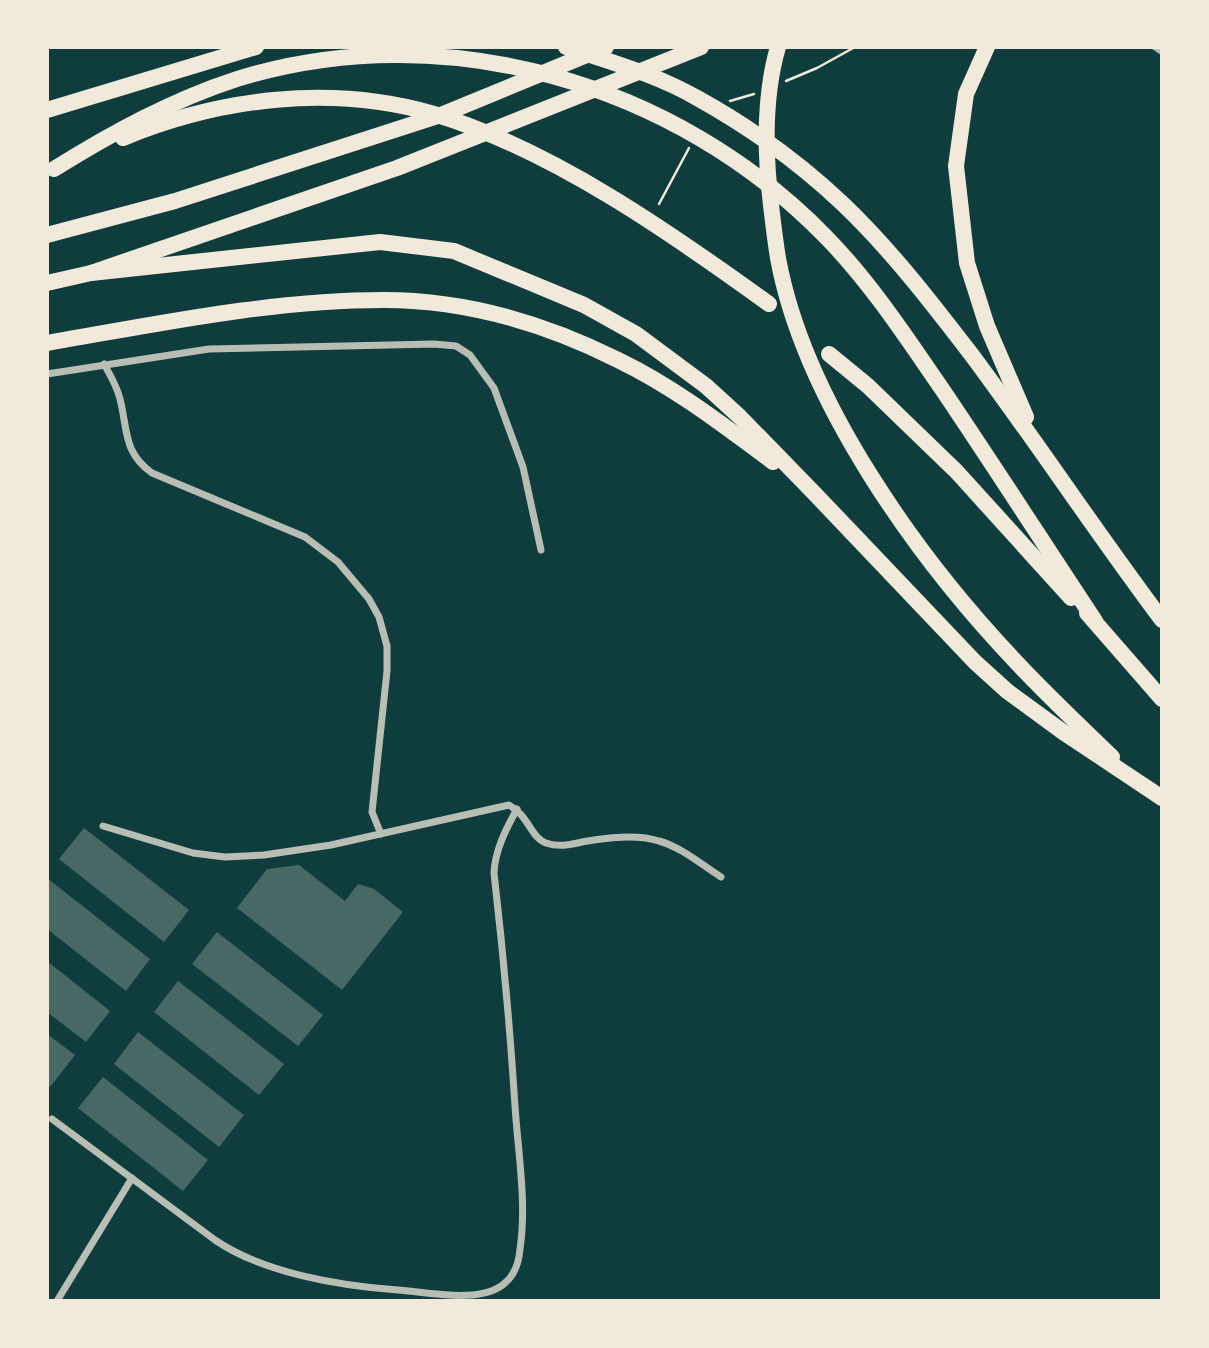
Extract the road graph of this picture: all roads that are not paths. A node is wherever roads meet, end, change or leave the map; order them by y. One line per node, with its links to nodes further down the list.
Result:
1 (256, 47): 9 (highway)
2 (566, 47): 19 (highway)
3 (606, 47): 11 (highway)
4 (701, 47): 12 (highway)
5 (778, 47): 25 (highway)
6 (987, 47): 19 (highway)
7 (1153, 47): 8 (lane)
8 (1162, 53)
9 (47, 110)
10 (51, 171): 14 (highway); 23 (highway)
11 (47, 235)
12 (91, 273): 13 (highway); 20 (highway)
13 (47, 283)
14 (769, 304)
15 (47, 343): 20 (highway)
16 (829, 354): 23 (highway)
17 (104, 364): 18 (street); 21 (street); 29 (street)
18 (47, 374)
19 (1037, 442): 22 (highway)
20 (817, 495): 25 (highway)
21 (541, 550)
22 (1162, 620)
23 (1095, 621): 24 (highway)
24 (1162, 699)
25 (1139, 783): 26 (highway)
26 (1162, 798)
27 (517, 809): 29 (street); 30 (street); 32 (street)
28 (103, 826): 29 (street)
29 (381, 834)
30 (721, 877)
31 (52, 1119): 32 (street)
32 (132, 1178): 33 (street)
33 (57, 1301)

